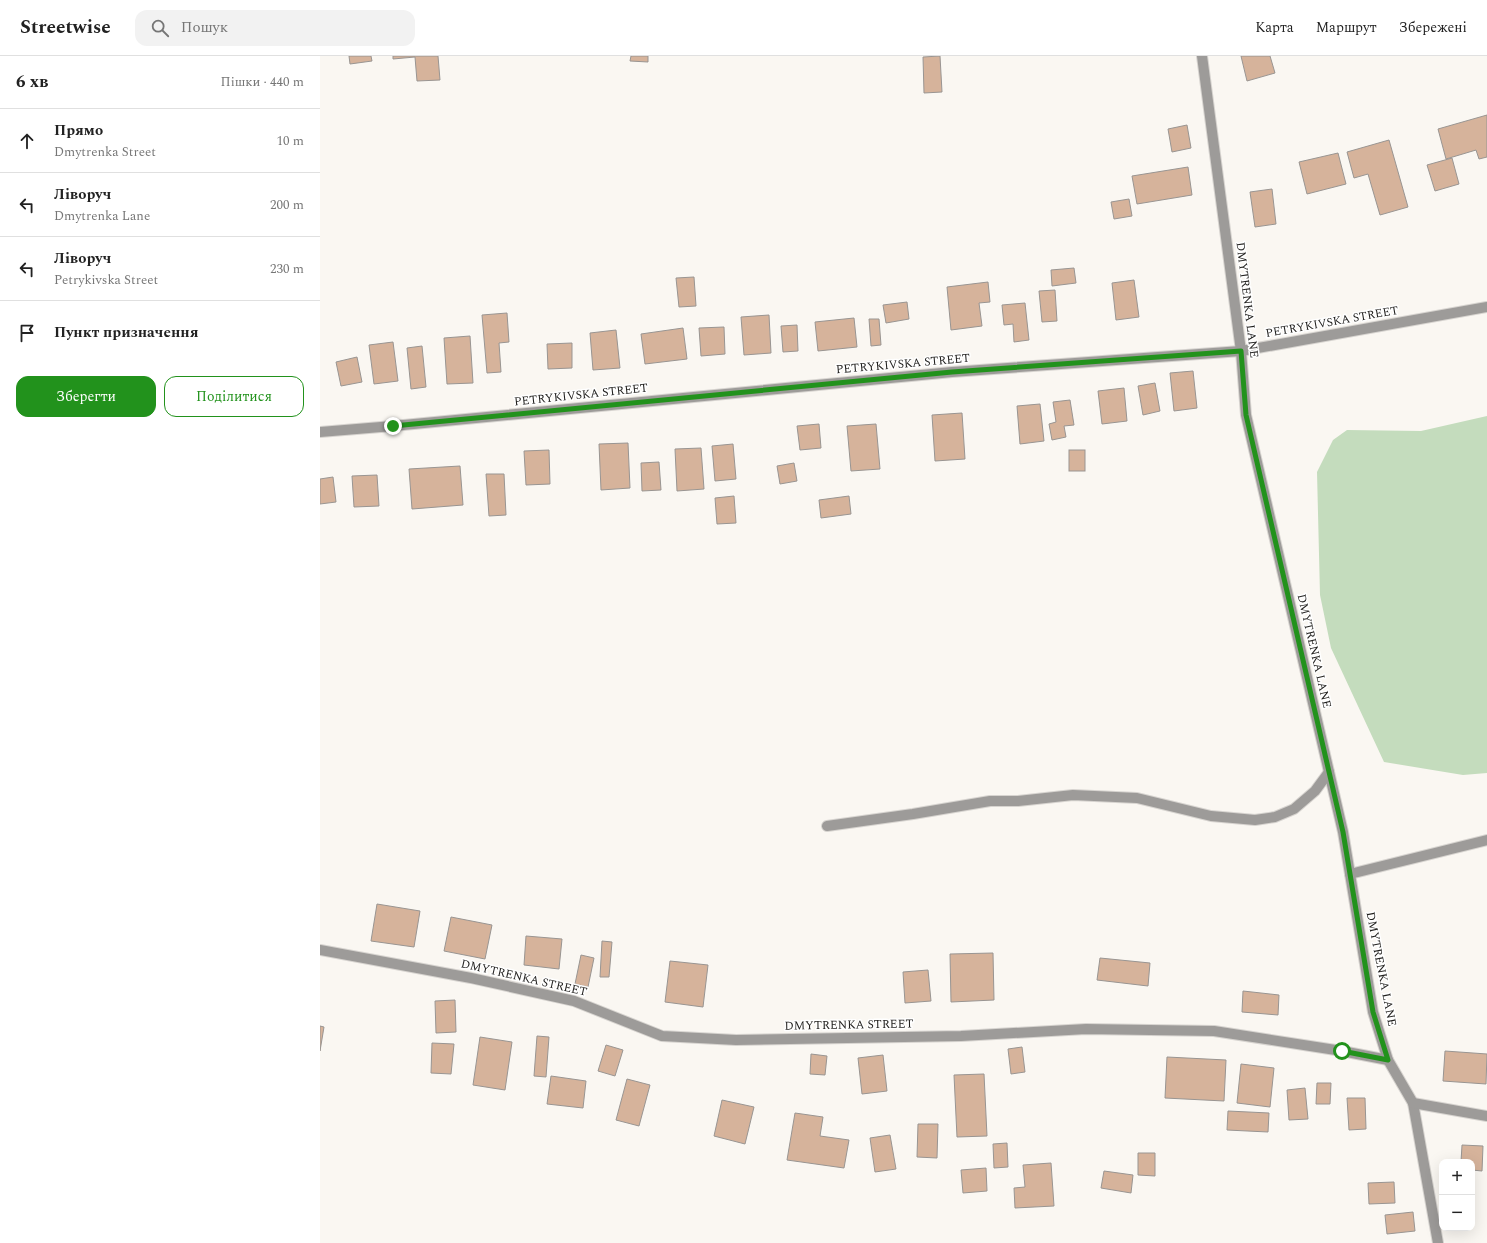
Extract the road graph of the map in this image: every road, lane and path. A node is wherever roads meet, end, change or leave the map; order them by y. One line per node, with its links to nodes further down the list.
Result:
1 (1202, 56): 3 (street, DMYTRENKA LANE)
2 (1487, 307): 3 (street, PETRYKIVSKA STREET)
3 (1241, 351): 4 (street, PETRYKIVSKA STREET); 5 (street, DMYTRENKA LANE)
4 (320, 432)
5 (1329, 772): 6 (street); 8 (street, DMYTRENKA LANE)
6 (827, 826)
7 (1487, 840): 8 (street)
8 (1350, 874): 10 (street, DMYTRENKA LANE)
9 (320, 950): 10 (street, DMYTRENKA STREET)
10 (1388, 1060): 11 (street, DMYTRENKA LANE)
11 (1413, 1103): 12 (street); 13 (street, DMYTRENKA LANE)
12 (1487, 1116)
13 (1438, 1243)

